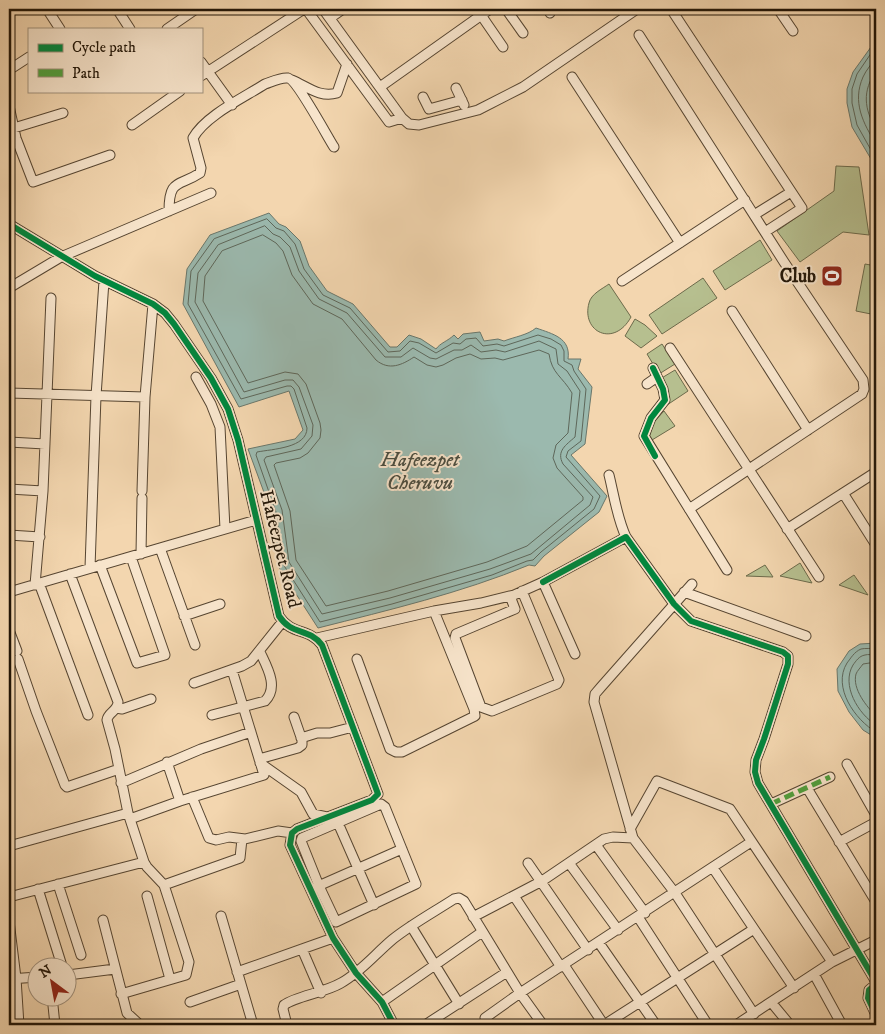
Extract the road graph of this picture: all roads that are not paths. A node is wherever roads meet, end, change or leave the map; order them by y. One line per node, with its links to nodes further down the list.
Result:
1 (47, 9): 15 (street)
2 (117, 9): 16 (street)
3 (196, 9): 14 (street)
4 (305, 9): 17 (street); 25 (street)
5 (323, 9): 13 (street)
6 (343, 9): 13 (street)
7 (490, 9): 12 (street)
8 (506, 9): 19 (street)
9 (637, 9): 35 (street)
10 (671, 9): 43 (street)
11 (778, 9): 18 (street)
12 (481, 15): 21 (street); 28 (street)
13 (331, 20): 17 (street); 28 (street)
14 (173, 27)
15 (59, 28)
16 (129, 28)
17 (322, 29): 23 (street)
18 (793, 30)
19 (523, 33)
20 (639, 34): 45 (street)
21 (503, 48)
22 (28, 58): 24 (street)
23 (347, 64): 27 (street); 37 (street)
24 (9, 70)
25 (205, 74): 33 (street)
26 (572, 76): 50 (street)
27 (292, 80): 33 (street); 41 (street)
28 (380, 87): 37 (street)
29 (456, 88): 32 (street)
30 (179, 92): 38 (street)
31 (423, 97): 32 (street)
32 (462, 100): 35 (street)
33 (232, 105): 46 (street)
34 (9, 106): 39 (street)
35 (467, 112): 37 (street)
36 (63, 113): 39 (street)
37 (402, 118)
38 (132, 125)
39 (14, 128): 40 (street)
40 (13, 139): 42 (street)
41 (334, 147)
42 (110, 155)
43 (792, 192): 47 (street); 49 (street)
44 (211, 193): 46 (street)
45 (745, 200): 47 (street); 50 (street)
46 (169, 211): 51 (street)
47 (754, 215): 49 (street)
48 (9, 225): 51 (street, Hafeezpet Road)
49 (765, 232): 67 (street)
50 (680, 243): 53 (street)
51 (61, 256): 52 (street, Hafeezpet Road); 54 (street)
52 (104, 281): 56 (street, Hafeezpet Road); 65 (street)
53 (622, 281)
54 (9, 288)
55 (51, 298): 64 (street)
56 (153, 304): 66 (street); 77 (street, Hafeezpet Road)
57 (732, 311): 67 (street)
58 (670, 348): 70 (street)
59 (653, 368): 61 (street)
60 (196, 377): 78 (street)
61 (657, 377): 62 (street); 76 (street)
62 (647, 384)
63 (9, 393): 64 (street)
64 (48, 395): 65 (street); 69 (street)
65 (96, 396): 66 (street); 88 (street)
66 (145, 397): 85 (street)
67 (808, 430): 70 (street)
68 (9, 442): 69 (street)
69 (45, 444): 74 (street)
70 (749, 470): 76 (street); 79 (street)
71 (876, 472): 75 (street)
72 (609, 474): 82 (street)
73 (9, 489): 74 (street)
74 (43, 492): 81 (street)
75 (843, 493): 79 (street); 83 (street)
76 (689, 509): 89 (street)
77 (256, 520): 78 (street); 103 (street, Hafeezpet Road)
78 (225, 529): 84 (street)
79 (787, 529): 91 (street)
80 (9, 535): 81 (street)
81 (40, 537): 93 (street)
82 (626, 537): 92 (street); 100 (street)
83 (876, 545)
84 (160, 548): 85 (street); 102 (street)
85 (140, 554): 86 (street)
86 (131, 557): 87 (street); 87 (street)
87 (100, 566): 88 (street)
88 (90, 568): 90 (street)
89 (727, 570)
90 (70, 574): 93 (street); 114 (street)
91 (819, 577)
92 (543, 582): 95 (street); 109 (street)
93 (37, 584): 96 (street); 116 (street)
94 (692, 584): 97 (street)
95 (522, 591): 98 (street); 98 (street)
96 (9, 592)
97 (684, 592): 100 (street); 105 (street)
98 (510, 596): 101 (street)
99 (220, 604): 102 (street)
100 (674, 604): 131 (street); 138 (street)
101 (434, 611): 106 (street); 110 (street)
102 (184, 616): 107 (street)
103 (283, 621): 106 (street, Hafeezpet Road); 108 (street)
104 (9, 630): 125 (street)
105 (806, 636)
106 (317, 638): 119 (street)
107 (195, 645)
108 (260, 652): 111 (street); 115 (street)
109 (575, 654)
110 (357, 658)
111 (232, 670): 112 (street); 115 (street)
112 (194, 683)
113 (152, 699): 114 (street)
114 (116, 708): 125 (street)
115 (243, 708): 117 (street); 120 (street)
116 (88, 715)
117 (212, 715)
118 (294, 717): 121 (street)
119 (353, 727): 121 (street); 134 (street)
120 (251, 732): 122 (street); 123 (street)
121 (301, 738): 122 (street)
122 (259, 760): 129 (street); 134 (street)
123 (167, 762): 127 (street); 130 (street)
124 (847, 764): 132 (street)
125 (119, 769): 127 (street)
126 (830, 777): 128 (street)
127 (121, 783): 133 (street)
128 (807, 788): 131 (street); 141 (street)
129 (192, 797): 130 (street); 139 (street)
130 (180, 800): 133 (street)
131 (771, 804): 177 (street)
132 (876, 815)
133 (129, 816): 144 (street); 147 (street)
134 (327, 817): 137 (street)
135 (876, 822): 141 (street)
136 (338, 823): 142 (street); 146 (street); 150 (street)
137 (292, 833): 139 (street); 145 (street)
138 (632, 834): 140 (street); 143 (street); 157 (street)
139 (242, 839): 154 (street)
140 (751, 842): 151 (street); 181 (street)
141 (839, 842): 161 (street)
142 (301, 843): 145 (street); 155 (street)
143 (596, 845): 149 (street); 163 (street)
144 (9, 846)
145 (292, 848): 155 (street)
146 (402, 849): 150 (street); 162 (street)
147 (144, 862): 153 (street); 154 (street)
148 (528, 863): 152 (street)
149 (569, 863): 152 (street); 170 (street)
150 (359, 868): 155 (street); 162 (street)
151 (713, 868): 157 (street); 169 (street)
152 (542, 881): 159 (street); 176 (street)
153 (58, 884): 156 (street); 179 (street)
154 (164, 885): 193 (street)
155 (315, 887): 162 (street); 172 (street)
156 (38, 889): 160 (street); 180 (street)
157 (675, 893): 163 (street); 178 (street)
158 (147, 896): 193 (street)
159 (514, 896): 165 (street); 183 (street)
160 (9, 897)
161 (876, 902)
162 (374, 904)
163 (641, 915): 170 (street); 192 (street)
164 (221, 916): 185 (street)
165 (473, 917): 168 (street); 171 (street)
166 (103, 920): 184 (street)
167 (9, 921): 191 (street)
168 (411, 926): 182 (street); 187 (street)
169 (754, 928): 178 (street); 195 (street)
170 (618, 930): 174 (street)
171 (482, 932): 182 (street); 186 (street)
172 (333, 938): 175 (street); 187 (street)
173 (876, 940): 177 (street)
174 (599, 943): 176 (street); 201 (street)
175 (302, 949): 185 (street); 196 (street)
176 (588, 950): 183 (street)
177 (856, 950): 181 (street); 206 (street)
178 (715, 954): 192 (street); 205 (street)
179 (82, 955)
180 (59, 956)
181 (832, 962): 189 (street)
182 (435, 966): 200 (street); 203 (street)
183 (563, 966): 197 (street); 216 (street)
184 (115, 969): 188 (street); 198 (street)
185 (237, 972): 194 (street)
186 (508, 972): 197 (street); 203 (street)
187 (356, 973): 196 (street); 200 (street)
188 (78, 974)
189 (814, 974): 195 (street); 221 (street)
190 (28, 977): 191 (street)
191 (12, 978): 207 (street)
192 (677, 978): 201 (street); 218 (street)
193 (170, 979): 198 (street)
194 (241, 984): 199 (street); 210 (street)
195 (794, 988): 202 (street)
196 (321, 992): 211 (street)
197 (520, 993): 214 (street); 215 (street)
198 (121, 994): 209 (street)
199 (190, 1002)
200 (382, 1002): 212 (street)
201 (640, 1002): 216 (street); 217 (street)
202 (772, 1002): 205 (street); 220 (street)
203 (460, 1004): 213 (street)
204 (53, 1006): 208 (street)
205 (754, 1014): 219 (street)
206 (876, 1015)
207 (19, 1025)
208 (55, 1025)
209 (140, 1025)
210 (253, 1025)
211 (287, 1025)
212 (394, 1025)
213 (425, 1025)
214 (490, 1025)
215 (543, 1025)
216 (604, 1025)
217 (656, 1025)
218 (708, 1025)
219 (736, 1025)
220 (790, 1025)
221 (842, 1025)

